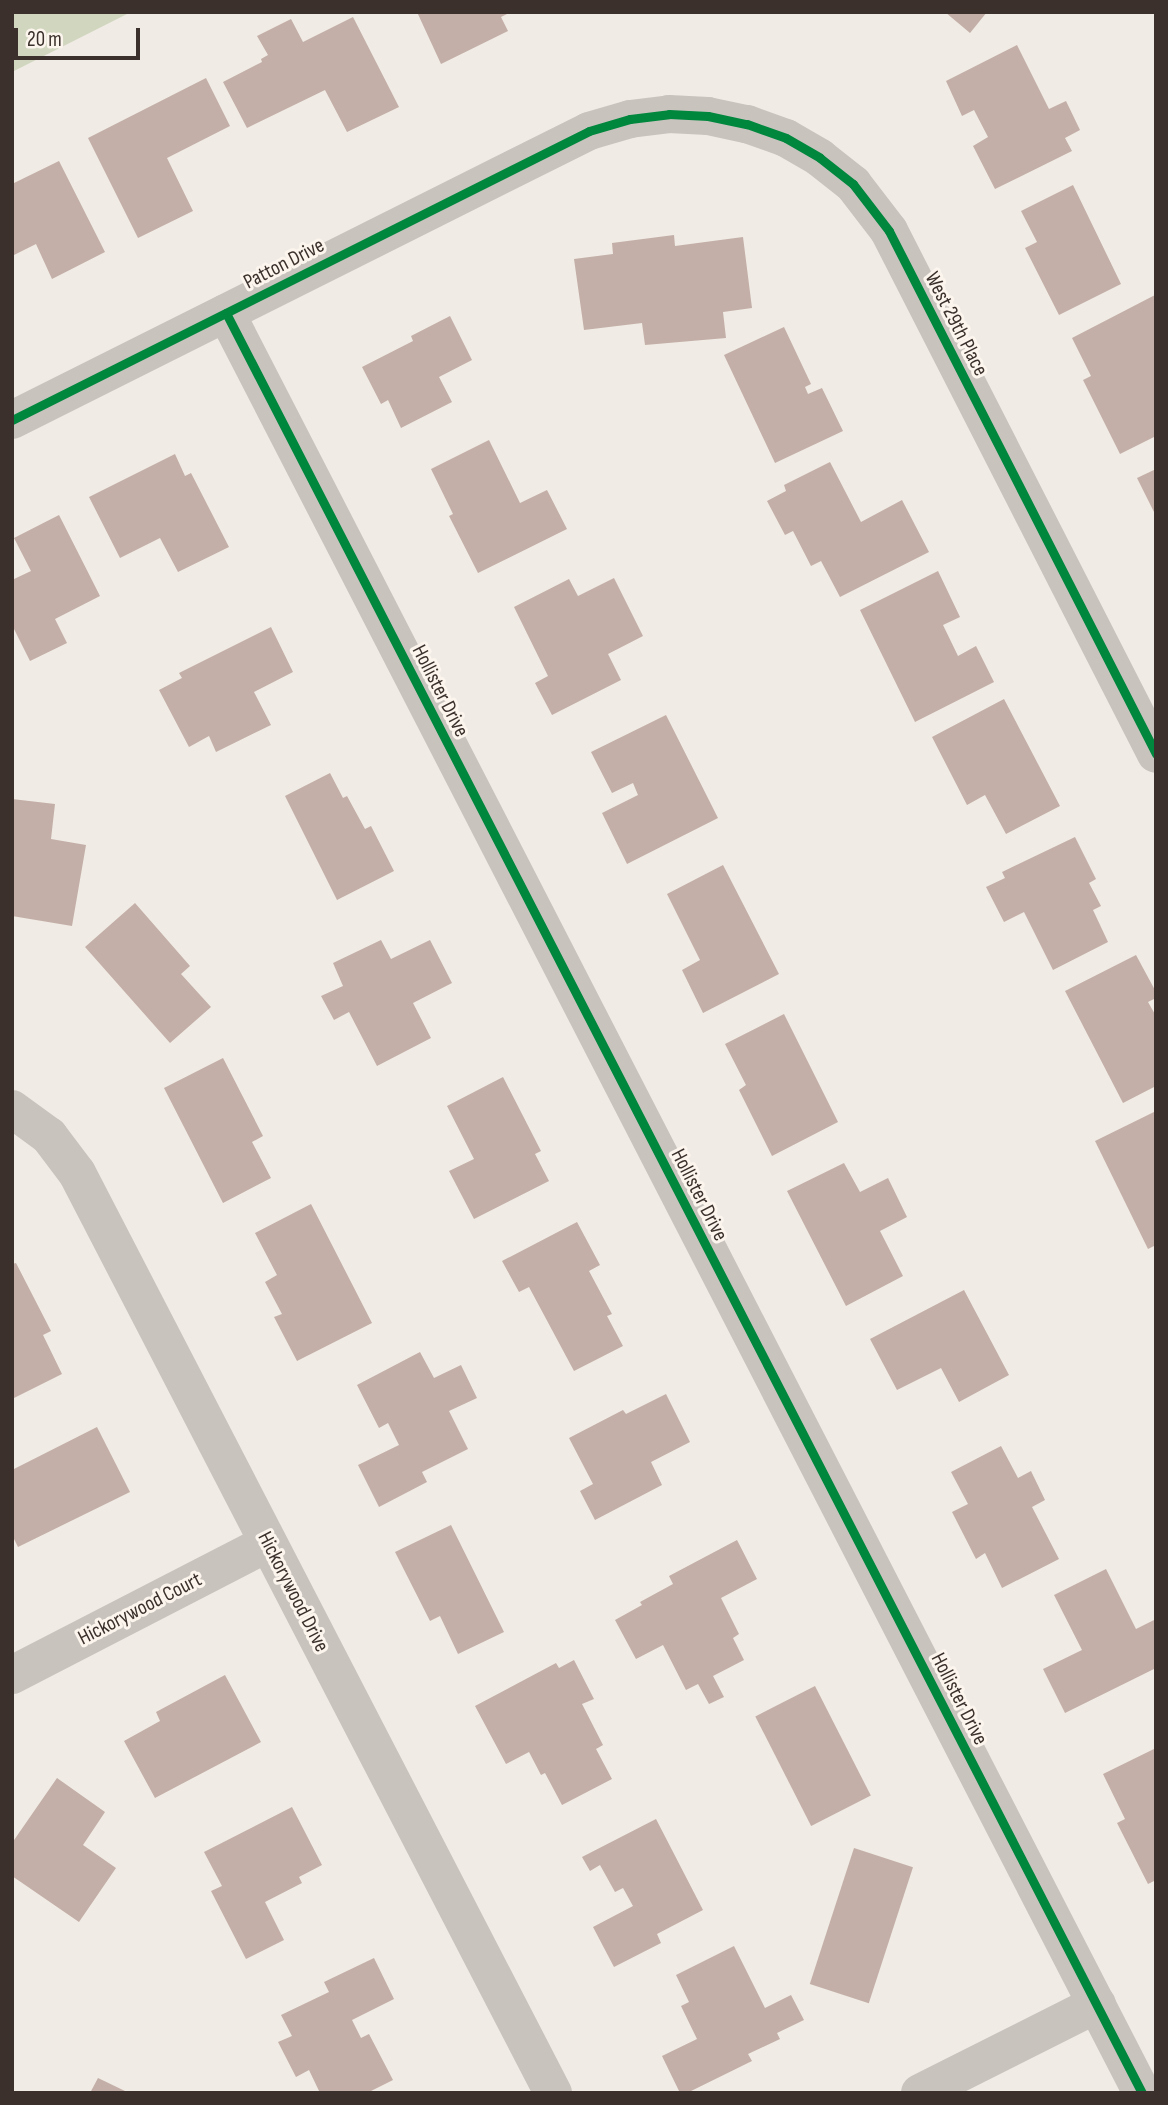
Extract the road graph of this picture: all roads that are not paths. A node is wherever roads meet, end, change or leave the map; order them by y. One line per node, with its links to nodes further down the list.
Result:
1 (572, 138): 2 (street, Patton Drive); 4 (street, West 29th Place)
2 (226, 313): 3 (street, Patton Drive); 8 (street, Hollister Drive)
3 (12, 420)
4 (1156, 754)
5 (12, 1109): 6 (street, Hickorywood Drive)
6 (268, 1543): 7 (street, Hickorywood Court); 9 (street, Hickorywood Drive)
7 (12, 1675)
8 (1097, 2004): 10 (street); 11 (street, Hollister Drive)
9 (553, 2093)
10 (920, 2093)
11 (1142, 2093)

